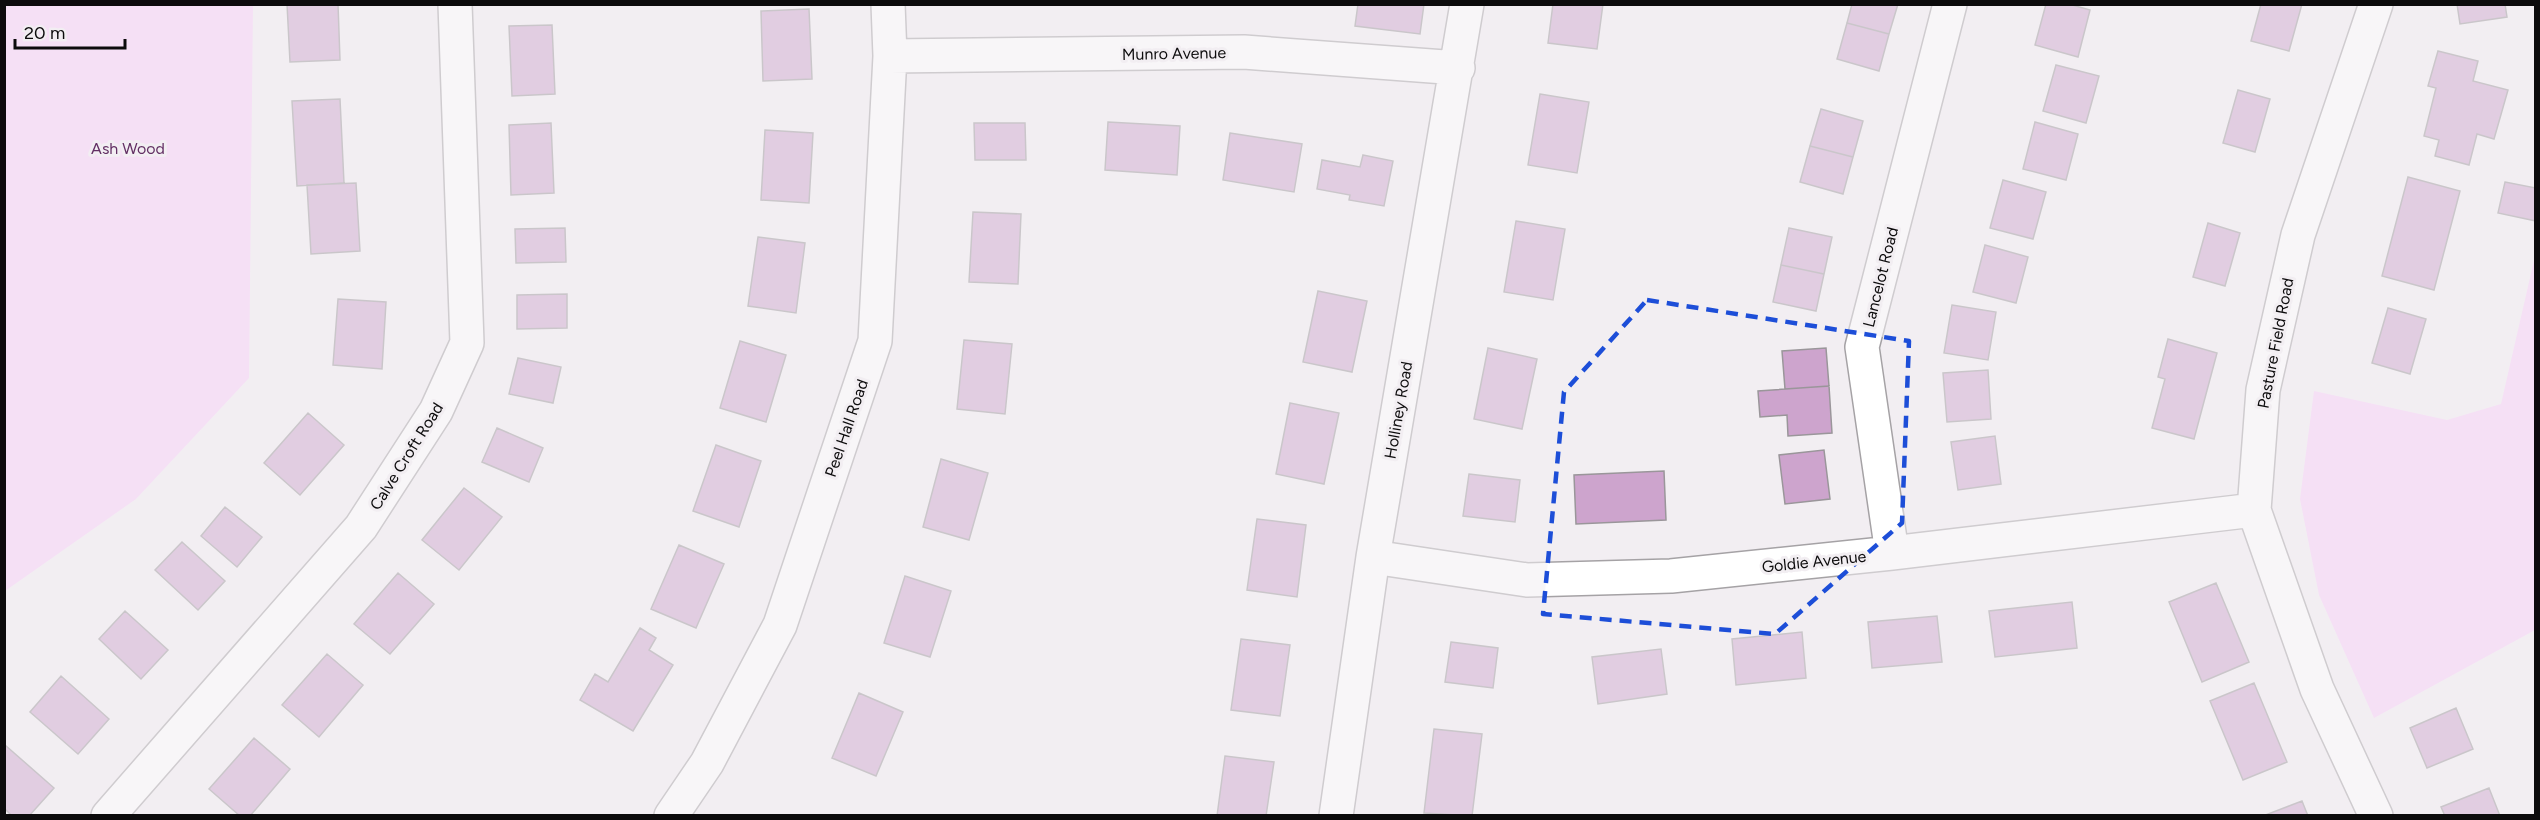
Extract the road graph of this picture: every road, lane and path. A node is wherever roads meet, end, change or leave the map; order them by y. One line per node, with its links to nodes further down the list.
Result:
1 (455, 4): 11 (street, Calve Croft Road)
2 (888, 4): 6 (street, Peel Hall Road)
3 (1467, 4): 7 (street, Holliney Road)
4 (1950, 4): 9 (street, Lancelot Road)
5 (2376, 4): 8 (street, Pasture Field Road)
6 (890, 56): 7 (street, Munro Avenue); 12 (street, Peel Hall Road)
7 (1458, 68): 10 (street, Holliney Road)
8 (2254, 510): 9 (street, Goldie Avenue); 14 (street, Pasture Field Road)
9 (1892, 553): 10 (street, Goldie Avenue)
10 (1373, 557): 13 (street, Holliney Road)
11 (108, 816)
12 (670, 816)
13 (1336, 816)
14 (2376, 816)

